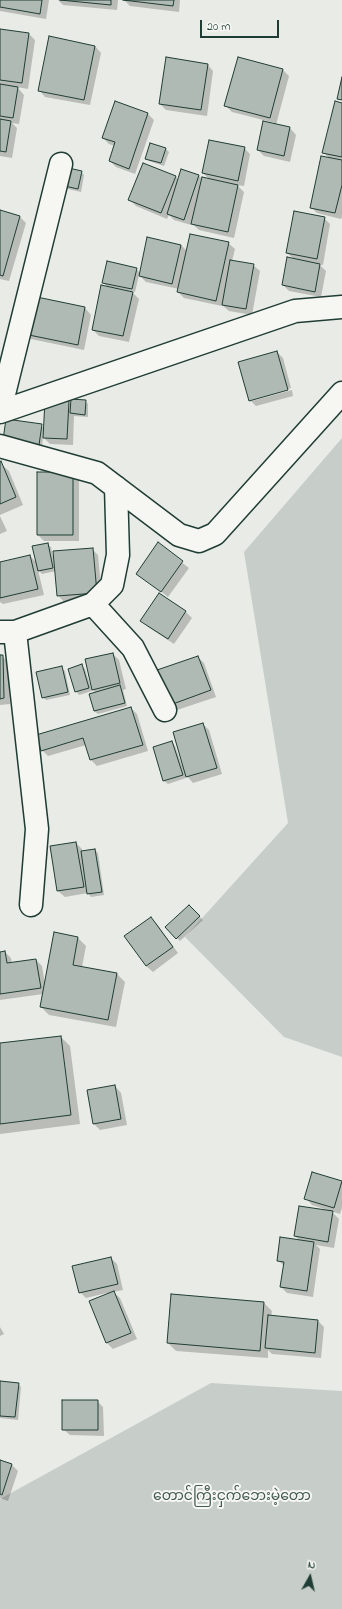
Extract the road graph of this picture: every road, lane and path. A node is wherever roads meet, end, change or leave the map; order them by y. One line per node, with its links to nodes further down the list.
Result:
1 (61, 164): 4 (street)
2 (342, 307): 4 (street)
3 (342, 393): 6 (street)
4 (0, 411)
5 (0, 446): 6 (street)
6 (116, 487): 7 (street)
7 (93, 604): 8 (street); 9 (street)
8 (8, 632): 10 (street)
9 (165, 710)
10 (31, 905)

